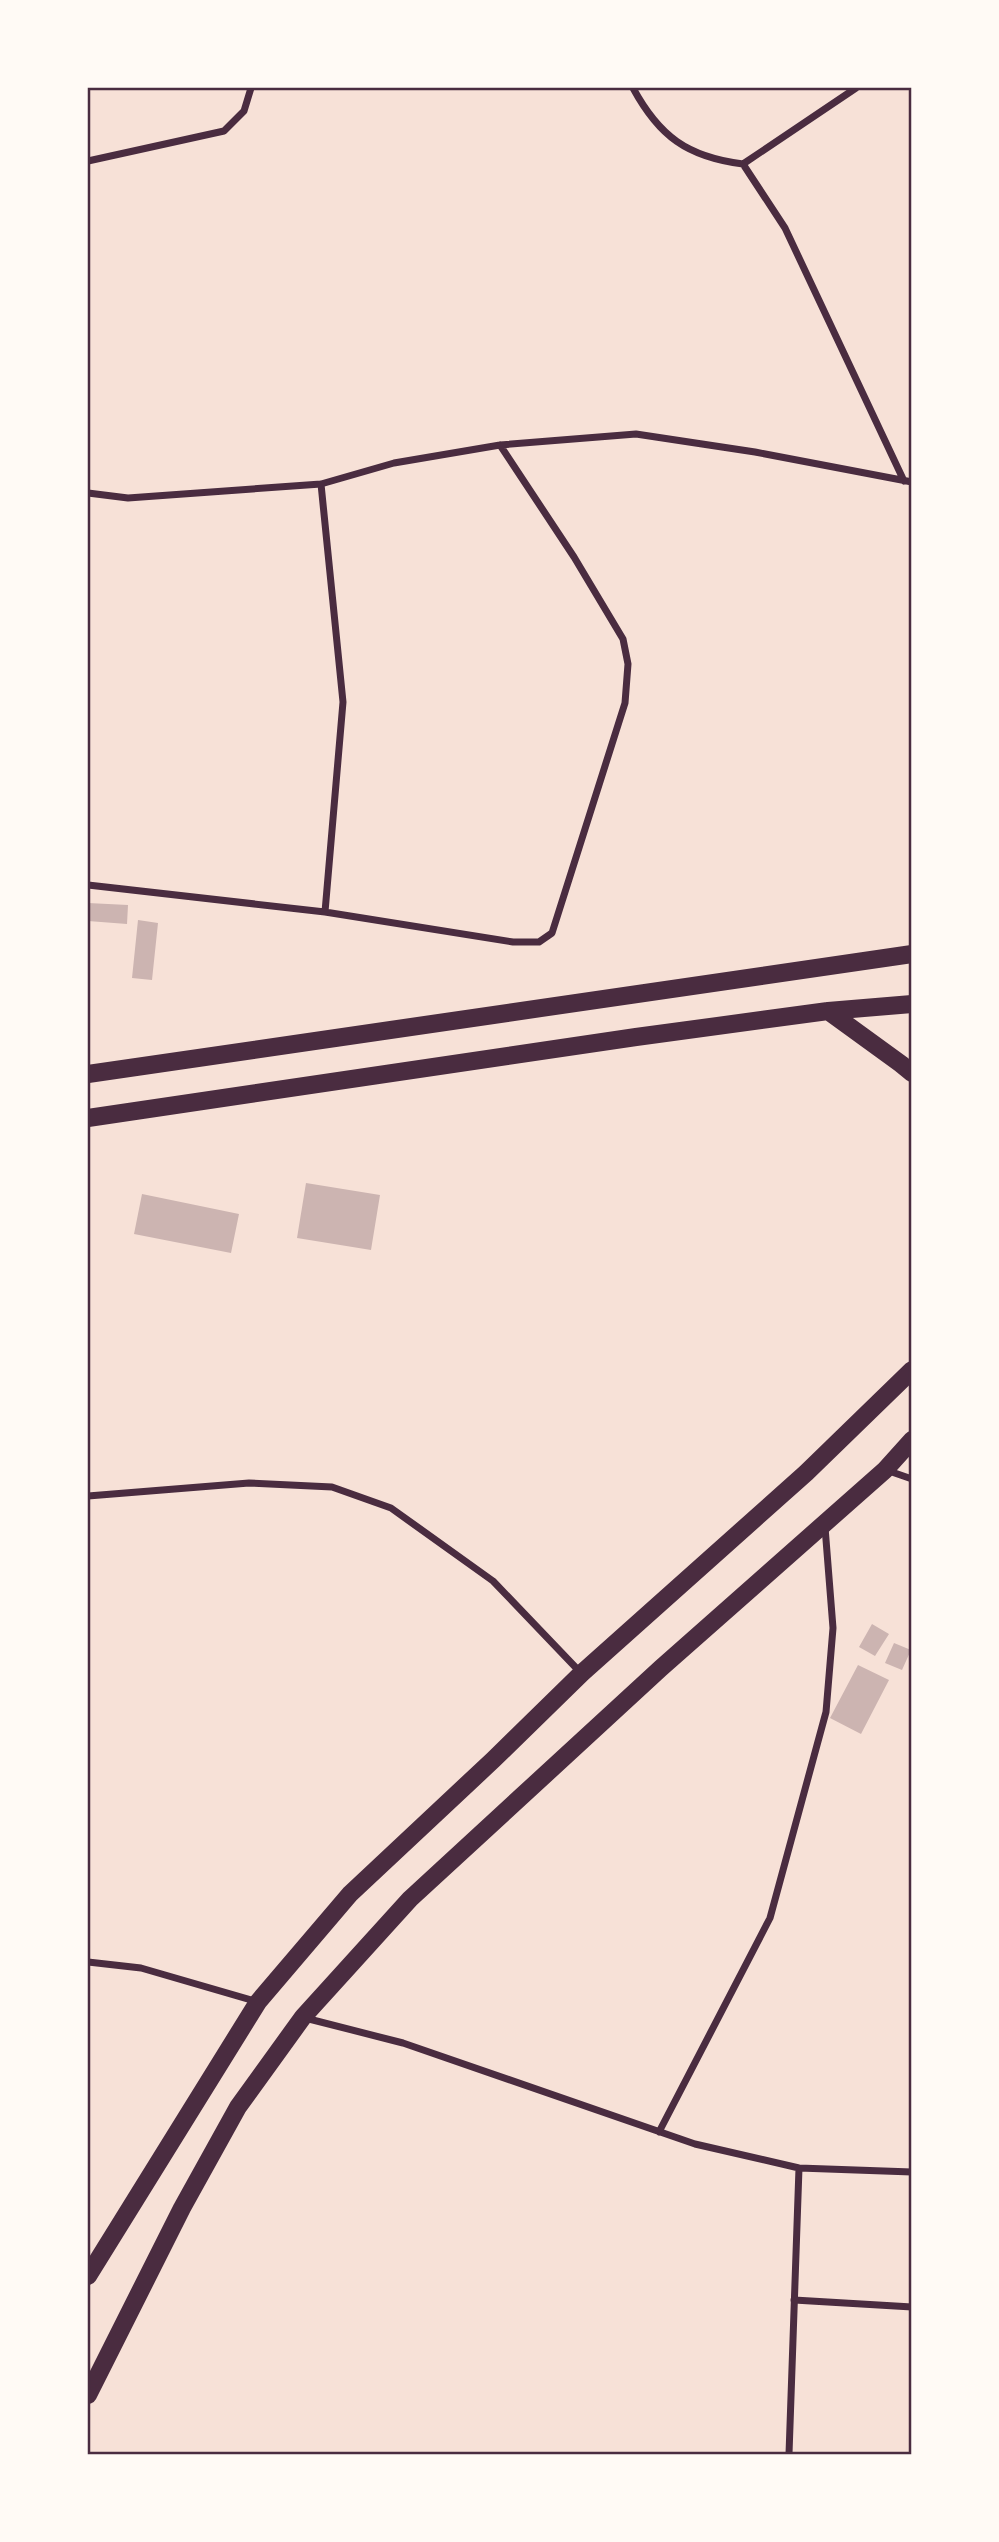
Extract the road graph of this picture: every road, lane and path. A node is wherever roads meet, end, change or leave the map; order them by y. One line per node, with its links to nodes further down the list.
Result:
1 (251, 88): 4 (street)
2 (633, 88): 5 (street)
3 (856, 88): 5 (street)
4 (88, 161)
5 (743, 164): 7 (street)
6 (500, 444): 7 (street); 8 (street); 11 (street)
7 (908, 481)
8 (321, 484): 9 (street); 11 (street)
9 (88, 493)
10 (88, 885): 11 (street)
11 (325, 912)
12 (912, 954): 16 (main road)
13 (912, 1004): 14 (main road)
14 (828, 1011): 15 (main road); 17 (main road)
15 (912, 1073)
16 (88, 1074)
17 (88, 1118)
18 (912, 1370): 24 (main road)
19 (912, 1440): 20 (main road)
20 (885, 1470): 21 (street); 23 (main road)
21 (912, 1479)
22 (88, 1496): 24 (street)
23 (825, 1523): 27 (main road); 28 (street)
24 (582, 1673): 26 (main road)
25 (88, 1962): 26 (street)
26 (258, 2002): 31 (main road)
27 (303, 2017): 28 (street); 34 (main road)
28 (659, 2132): 29 (street)
29 (799, 2168): 30 (street); 32 (street)
30 (912, 2172)
31 (88, 2276)
32 (794, 2300): 33 (street); 35 (street)
33 (912, 2307)
34 (88, 2395)
35 (789, 2455)

